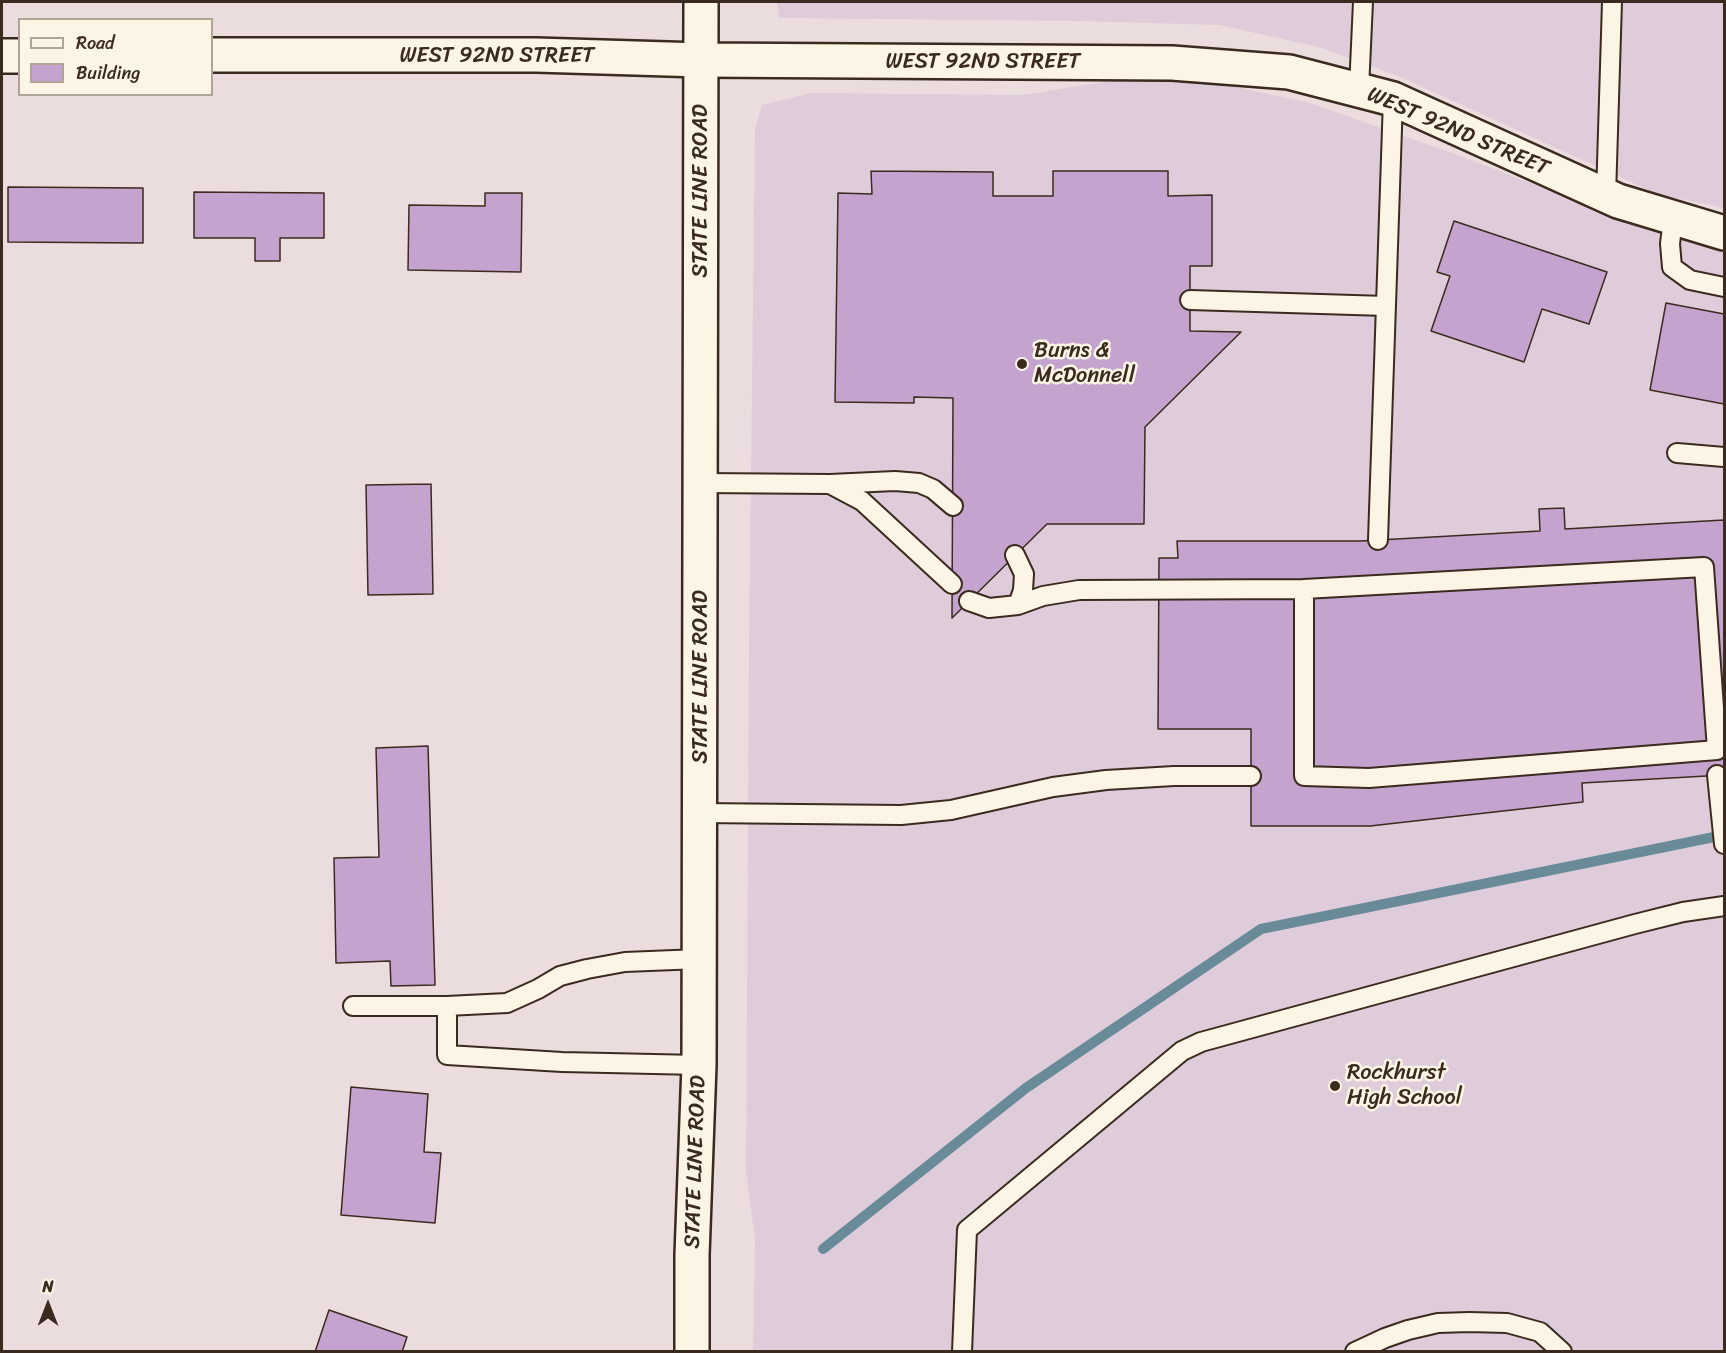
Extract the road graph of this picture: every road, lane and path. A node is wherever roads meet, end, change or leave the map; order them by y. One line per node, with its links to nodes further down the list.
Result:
1 (701, 2): 7 (street, STATE LINE ROAD)
2 (1363, 2): 8 (lane)
3 (1612, 2): 10 (lane)
4 (213, 55): 7 (street, WEST 92ND STREET)
5 (2, 56): 6 (street)
6 (18, 56)
7 (701, 60): 8 (street, WEST 92ND STREET); 18 (street, STATE LINE ROAD)
8 (1359, 89): 9 (street, WEST 92ND STREET)
9 (1393, 99): 10 (street, WEST 92ND STREET); 15 (lane)
10 (1606, 196): 11 (street, WEST 92ND STREET)
11 (1673, 218): 12 (street, WEST 92ND STREET); 13 (lane)
12 (1725, 233)
13 (1725, 287)
14 (1190, 300): 15 (lane)
15 (1386, 306): 21 (lane)
16 (1677, 453): 17 (lane)
17 (1725, 457)
18 (702, 483): 19 (lane); 29 (street, STATE LINE ROAD)
19 (830, 484): 20 (lane); 23 (lane)
20 (953, 506)
21 (1378, 540)
22 (1015, 555): 26 (lane)
23 (952, 584)
24 (1304, 589): 24 (lane); 26 (lane)
25 (969, 601): 26 (lane)
26 (1018, 605)
27 (1718, 775): 30 (lane)
28 (1251, 776): 29 (lane)
29 (700, 813): 32 (street, STATE LINE ROAD)
30 (1725, 844)
31 (1725, 906): 37 (lane)
32 (699, 959): 34 (lane); 35 (street, STATE LINE ROAD)
33 (353, 1006): 34 (lane)
34 (447, 1006): 35 (lane)
35 (699, 1065): 36 (street, STATE LINE ROAD)
36 (692, 1352)
37 (962, 1352)
38 (1355, 1352): 39 (lane)
39 (1562, 1352)

